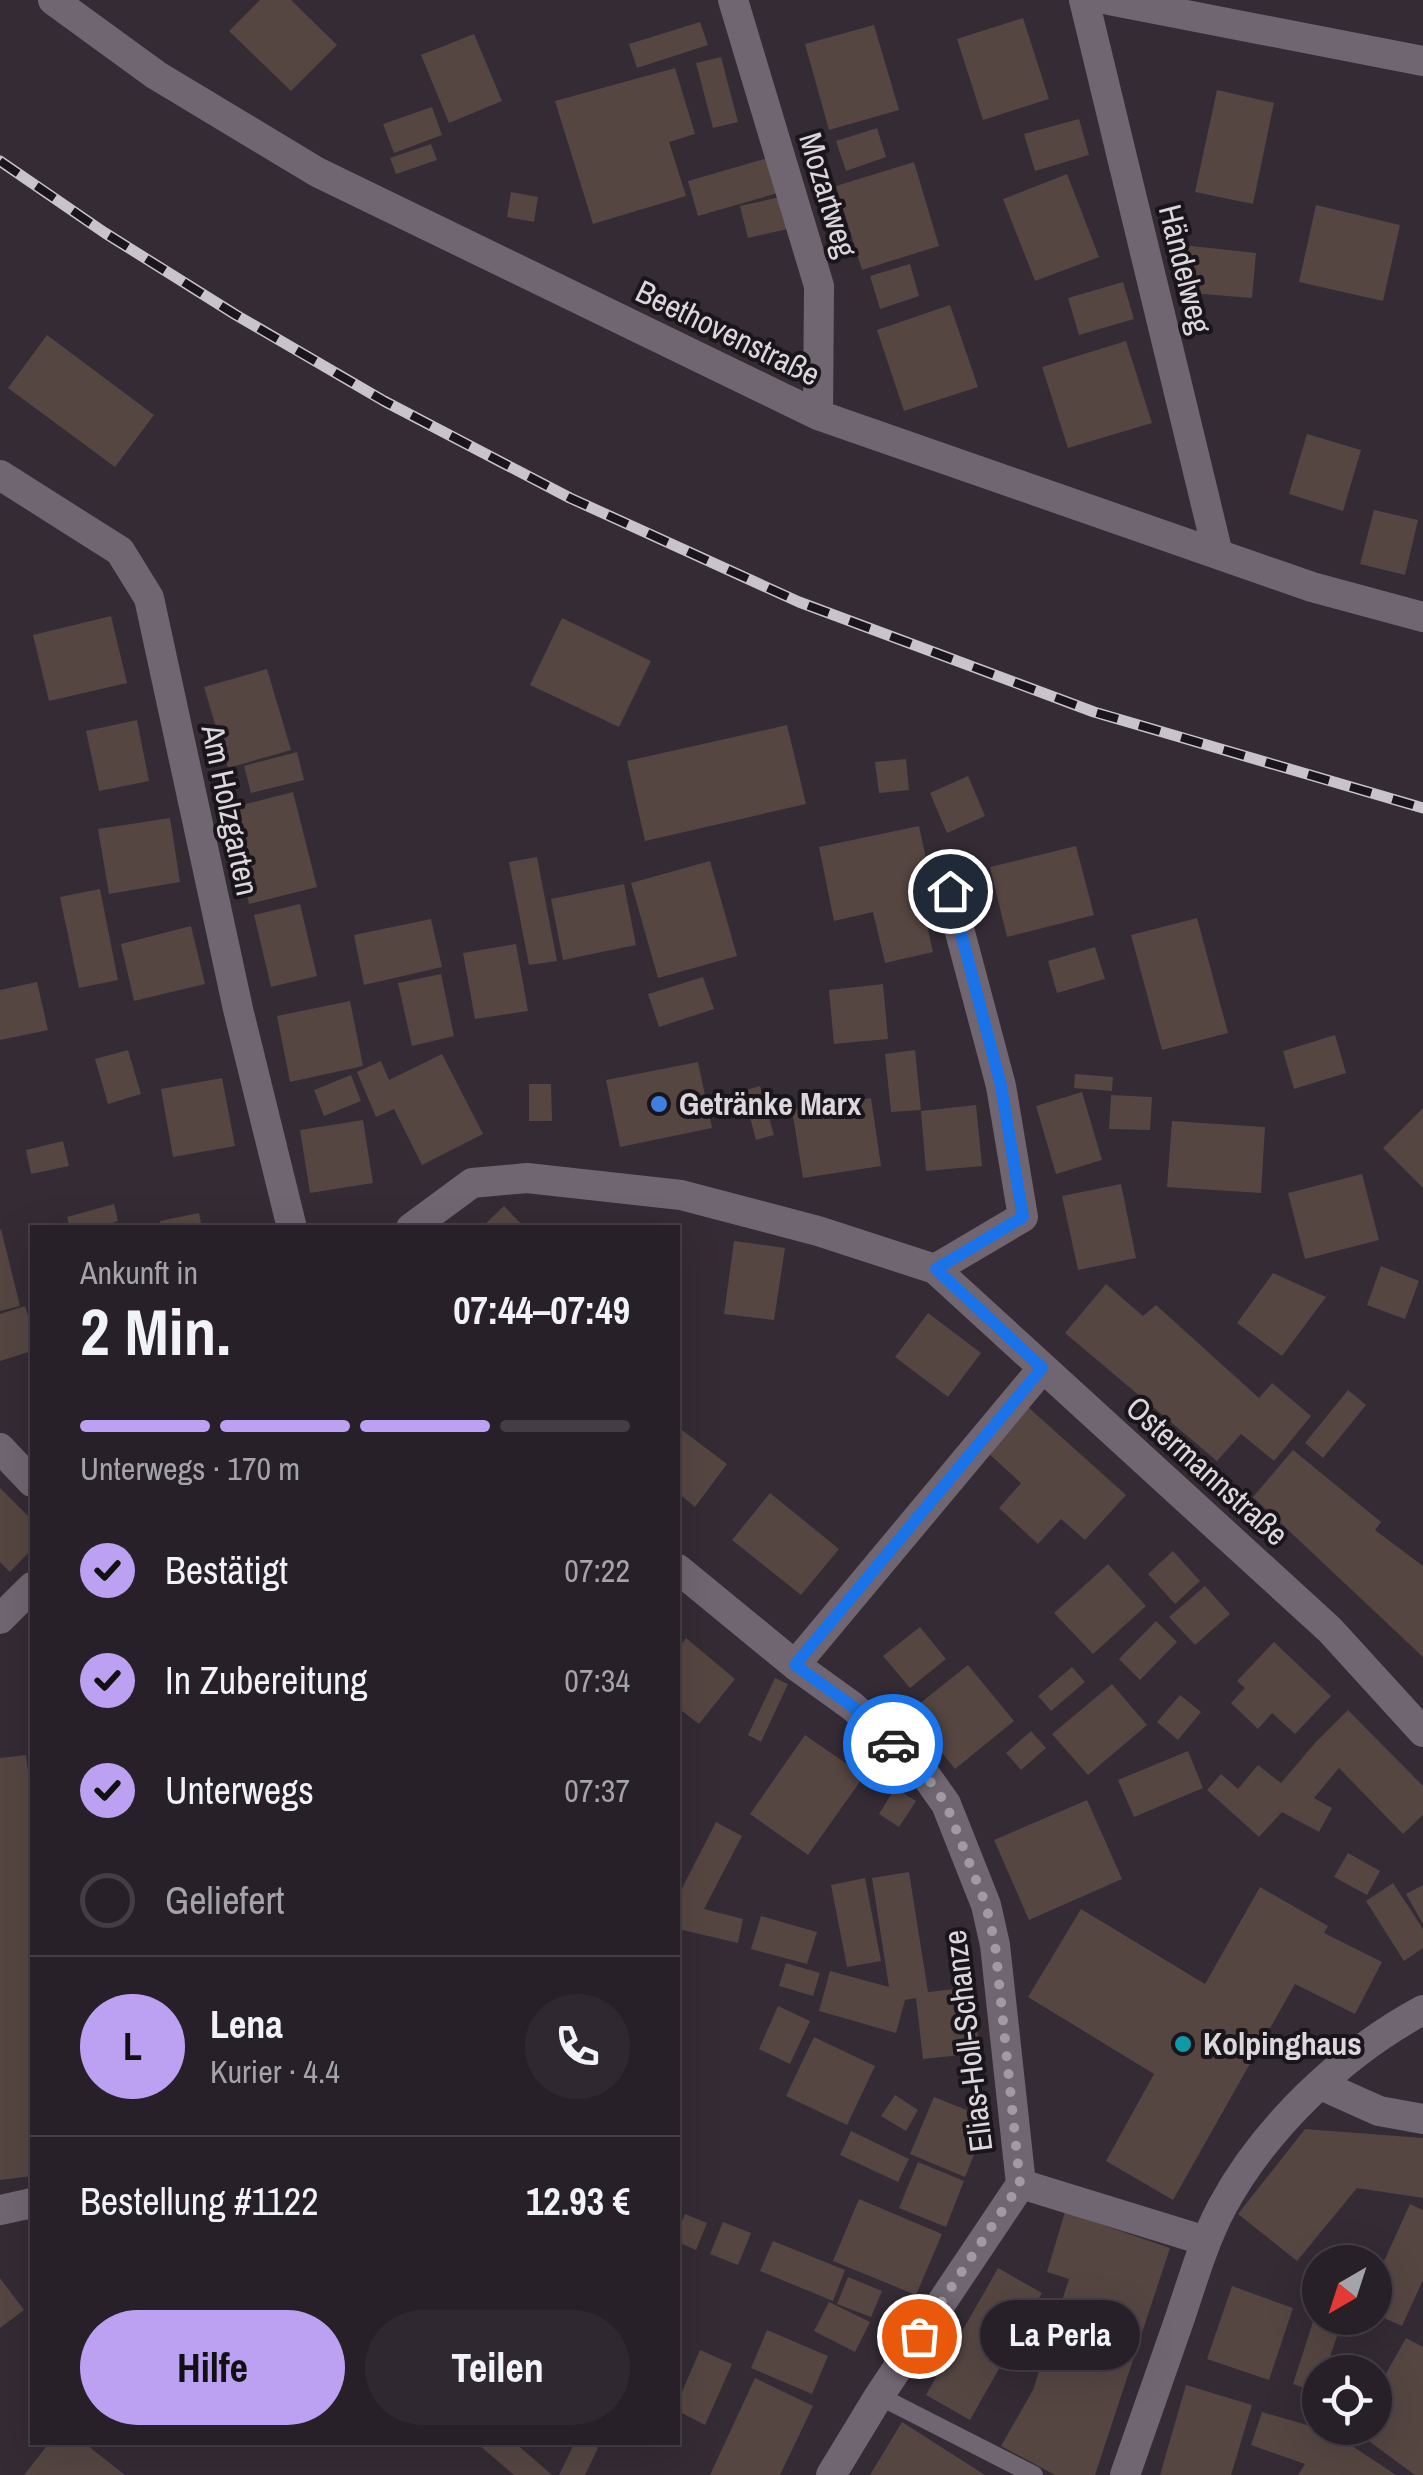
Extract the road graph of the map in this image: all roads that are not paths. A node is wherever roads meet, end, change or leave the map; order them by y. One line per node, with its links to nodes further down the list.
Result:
1 (53, 0): 6 (street, Beethovenstraße)
2 (732, 0): 6 (street, Mozartweg)
3 (1084, 0): 8 (street, Händelweg)
4 (1109, 0): 5 (street)
5 (1423, 61)
6 (818, 415): 8 (street, Beethovenstraße)
7 (0, 475): 11 (street, Am Holzgarten)
8 (1218, 554): 9 (street, Beethovenstraße)
9 (1423, 617)
10 (950, 891): 13 (street)
11 (291, 1225)
12 (415, 1225): 13 (street, Ostermannstraße)
13 (936, 1269): 14 (street, Ostermannstraße)
14 (1042, 1368): 20 (street); 21 (street, Ostermannstraße)
15 (0, 1448): 16 (street)
16 (30, 1480)
17 (680, 1571): 20 (street, Elias-Holl-Schanze)
18 (30, 1589): 19 (street)
19 (0, 1619)
20 (795, 1665): 25 (street, Elias-Holl-Schanze)
21 (1423, 1732)
22 (1423, 2010): 23 (street)
23 (1321, 2085): 24 (street); 28 (street)
24 (1423, 2119)
25 (1020, 2184): 28 (street); 29 (street)
26 (30, 2204): 27 (street)
27 (0, 2210)
28 (1206, 2242): 32 (street)
29 (879, 2396): 30 (street); 31 (lane)
30 (832, 2475)
31 (1034, 2475)
32 (1125, 2475)

